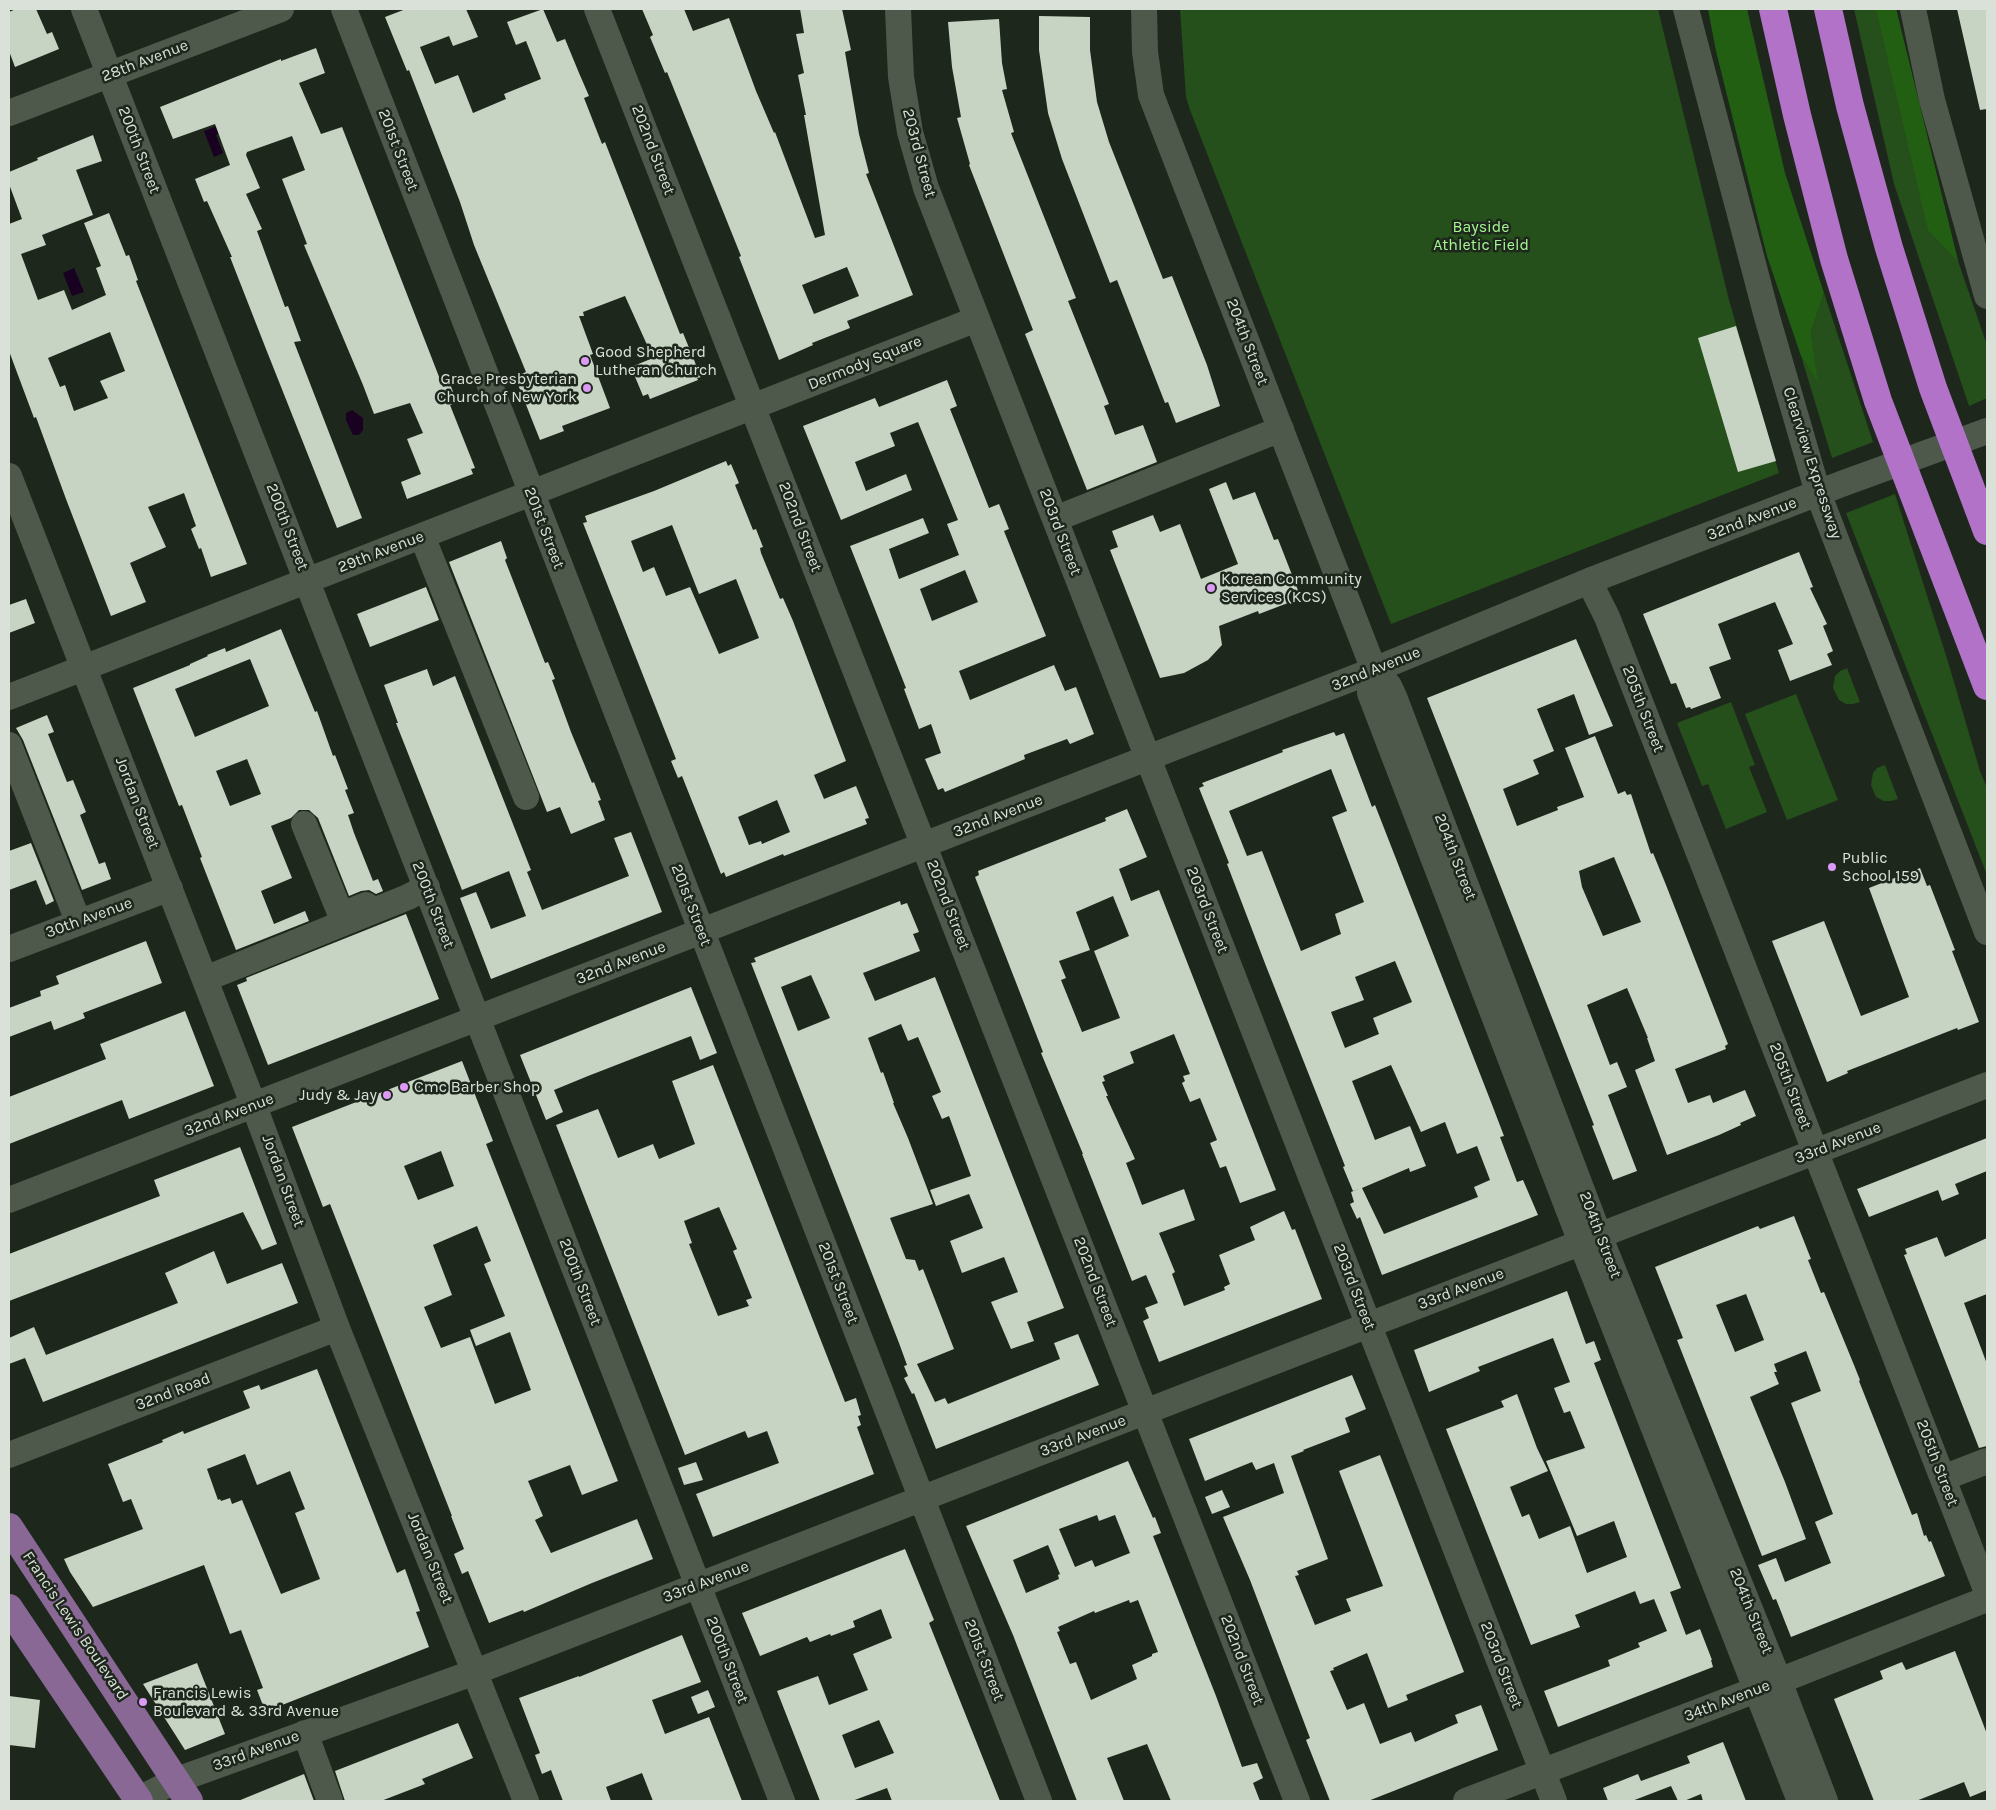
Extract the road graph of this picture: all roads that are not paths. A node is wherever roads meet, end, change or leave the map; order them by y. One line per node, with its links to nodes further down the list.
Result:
1 (84, 9): 11 (street, 200th Street)
2 (281, 9): 11 (street, 28th Avenue)
3 (344, 9): 20 (street, 201st Street)
4 (597, 9): 15 (street, 202nd Street)
5 (898, 9): 14 (street, 203rd Street)
6 (1144, 9): 16 (street, 204th Street)
7 (1686, 9): 19 (street, Clearview Expressway)
8 (1773, 9): 28 (highway)
9 (1828, 9): 22 (highway)
10 (1913, 9): 13 (street)
11 (110, 74): 12 (street, 28th Avenue); 24 (street, 200th Street)
12 (9, 113)
13 (1987, 296)
14 (977, 319): 15 (street, Dermody Square); 21 (street, 203rd Street)
15 (754, 407): 20 (street, 29th Avenue); 34 (street, 202nd Street)
16 (1281, 428): 21 (street); 27 (street, 204th Street)
17 (1987, 430): 19 (street, 32nd Avenue)
18 (9, 476): 26 (street, Jordan Street)
19 (1818, 493): 25 (street, 32nd Avenue); 39 (street, Clearview Expressway)
20 (530, 494): 23 (street, 29th Avenue); 38 (street, 201st Street)
21 (1055, 519): 31 (street, 203rd Street)
22 (1987, 531)
23 (422, 536): 24 (street, 29th Avenue); 32 (street)
24 (308, 581): 26 (street, 29th Avenue); 35 (street, 200th Street)
25 (1589, 581): 27 (street, 32nd Avenue); 45 (street, 205th Street)
26 (83, 667): 29 (street, 29th Avenue); 36 (street, Jordan Street)
27 (1374, 670): 31 (street, 32nd Avenue); 47 (street, 204th Street)
28 (1987, 686)
29 (9, 697)
30 (9, 745): 37 (street)
31 (1148, 758): 34 (street, 32nd Avenue); 48 (street, 203rd Street)
32 (526, 797)
33 (304, 824): 35 (street)
34 (924, 845): 38 (street, 32nd Avenue); 50 (street, 202nd Street)
35 (425, 884): 41 (street); 42 (street, 200th Street)
36 (170, 888): 37 (street, 30th Avenue); 41 (street, Jordan Street)
37 (78, 921): 40 (street, 30th Avenue)
38 (701, 932): 42 (street, 32nd Avenue); 54 (street, 201st Street)
39 (1987, 932)
40 (9, 948)
41 (205, 979): 44 (street, Jordan Street)
42 (478, 1019): 44 (street, 32nd Avenue); 56 (street, 200th Street)
43 (1987, 1085): 45 (street, 33rd Avenue)
44 (254, 1106): 46 (street, 32nd Avenue); 49 (street, Jordan Street)
45 (1815, 1151): 47 (street, 33rd Avenue); 53 (street, 205th Street)
46 (9, 1200)
47 (1590, 1239): 48 (street, 33rd Avenue); 61 (street, 204th Street)
48 (1368, 1325): 50 (street, 33rd Avenue); 63 (street, 203rd Street)
49 (337, 1328): 51 (street, 32nd Road); 60 (street, Jordan Street)
50 (1145, 1412): 54 (street, 33rd Avenue); 70 (street, 202nd Street)
51 (9, 1456)
52 (1987, 1461): 53 (street)
53 (1943, 1478): 57 (street, 205th Street)
54 (922, 1498): 56 (street, 33rd Avenue); 69 (street, 201st Street)
55 (9, 1527): 64 (main road, Francis Lewis Boulevard)
56 (698, 1585): 60 (street, 33rd Avenue); 68 (street, 200th Street)
57 (1987, 1592)
58 (1987, 1598): 61 (street, 34th Avenue)
59 (9, 1608): 65 (main road)
60 (475, 1672): 62 (street, 33rd Avenue); 67 (street, Jordan Street)
61 (1768, 1685): 63 (street, 34th Avenue); 73 (street, 204th Street); 74 (street, 204th Street)
62 (305, 1733): 64 (street, 33rd Avenue); 66 (street)
63 (1542, 1771): 71 (street, 34th Avenue); 72 (street, 203rd Street)
64 (183, 1790): 65 (street, 33rd Avenue)
65 (138, 1801)
66 (330, 1801)
67 (526, 1801)
68 (782, 1801)
69 (1039, 1801)
70 (1297, 1801)
71 (1466, 1801)
72 (1554, 1801)
73 (1800, 1801)
74 (1825, 1801)

